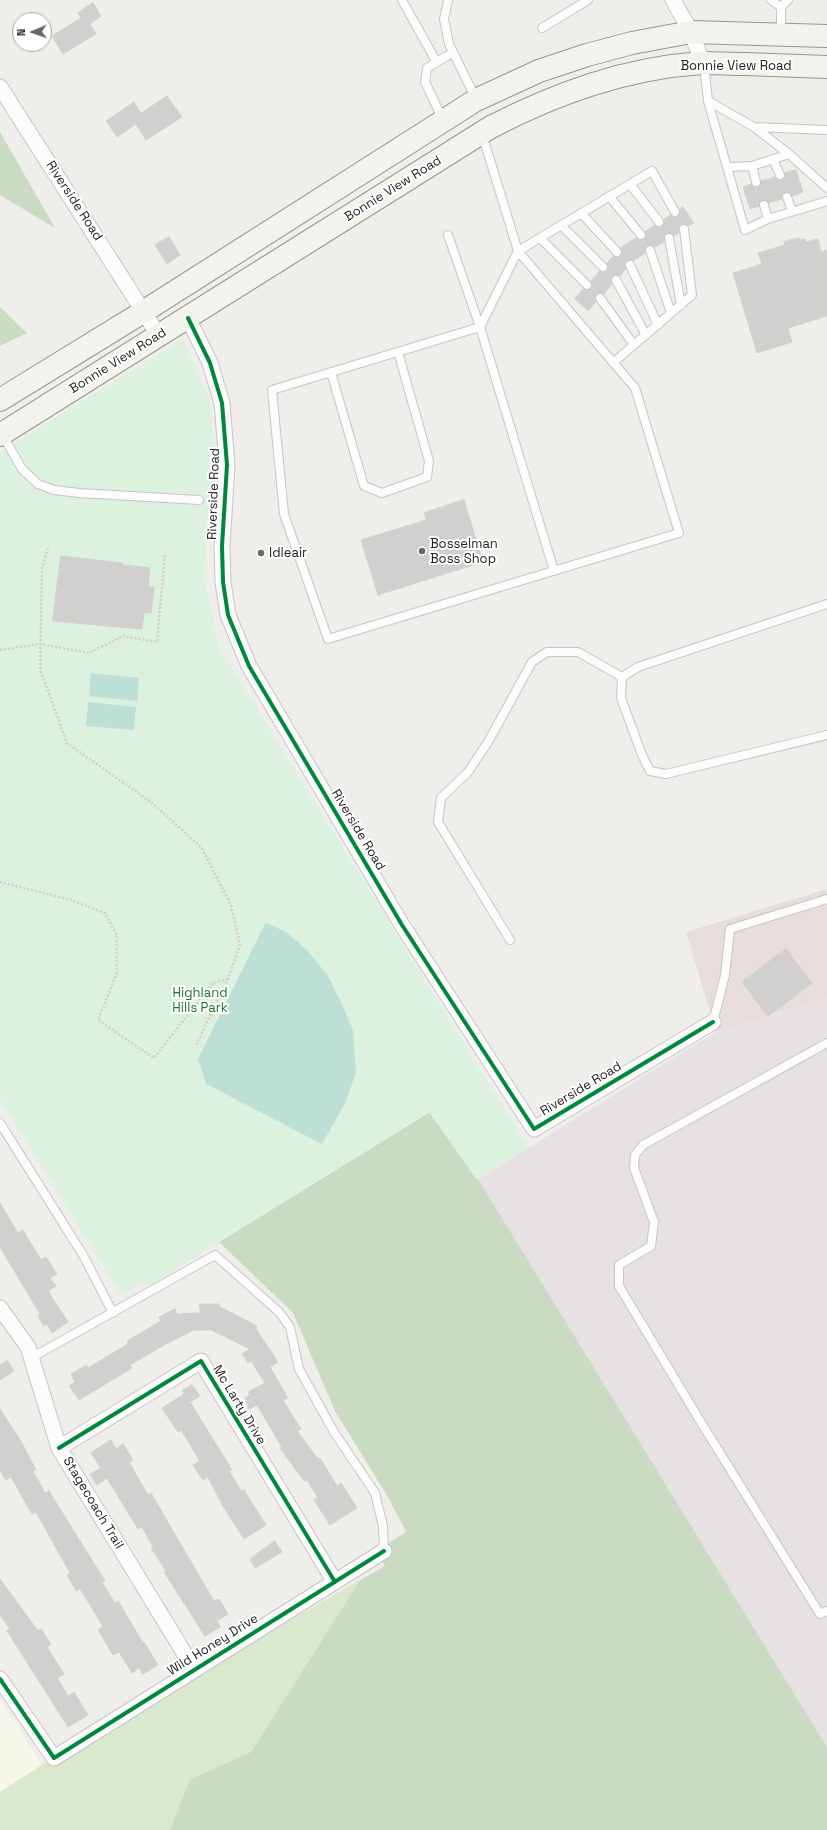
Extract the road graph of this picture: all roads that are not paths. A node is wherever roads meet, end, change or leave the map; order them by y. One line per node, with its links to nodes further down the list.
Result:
1 (402, 0): 13 (lane)
2 (448, 0): 12 (lane)
3 (588, 0): 8 (lane)
4 (673, 0): 9 (street)
5 (771, 0): 7 (lane)
6 (788, 0): 7 (lane)
7 (781, 7): 10 (lane)
8 (542, 28)
9 (691, 32): 10 (main road); 14 (street); 17 (main road)
10 (781, 35): 11 (main road)
11 (827, 36)
12 (452, 53): 13 (lane); 17 (lane)
13 (436, 61): 19 (lane)
14 (703, 63): 15 (main road, Bonnie View Road); 18 (lane); 22 (main road, Bonnie View Road)
15 (827, 67)
16 (0, 87): 55 (street, Riverside Road)
17 (476, 100): 19 (main road); 22 (main road)
18 (708, 101): 20 (lane); 26 (lane)
19 (444, 121): 55 (main road)
20 (754, 127): 21 (lane); 23 (lane)
21 (827, 130)
22 (482, 133): 47 (lane); 57 (main road, Bonnie View Road)
23 (789, 154): 24 (lane); 30 (lane)
24 (773, 159): 25 (lane); 27 (lane)
25 (752, 166): 26 (lane); 28 (lane)
26 (727, 167): 38 (lane)
27 (780, 175)
28 (756, 182)
29 (630, 184): 31 (lane); 36 (lane); 39 (lane)
30 (827, 188)
31 (609, 196): 37 (lane); 43 (lane)
32 (787, 197): 35 (lane)
33 (827, 200): 35 (lane)
34 (764, 205): 38 (lane)
35 (792, 211): 38 (lane)
36 (675, 212)
37 (581, 213): 40 (lane); 48 (lane)
38 (768, 219)
39 (659, 222)
40 (561, 225): 44 (lane); 50 (lane)
41 (684, 229): 54 (lane)
42 (448, 235): 59 (lane)
43 (641, 235)
44 (540, 238): 47 (lane); 52 (lane)
45 (669, 238): 54 (lane)
46 (650, 250): 56 (lane)
47 (518, 251): 59 (lane); 64 (lane)
48 (617, 252)
49 (630, 265): 58 (lane)
50 (603, 267)
51 (616, 280): 60 (lane)
52 (587, 285)
53 (600, 298): 62 (lane)
54 (681, 304): 56 (lane)
55 (143, 312): 61 (street, Riverside Road); 66 (main road)
56 (671, 313): 58 (lane)
57 (188, 318): 61 (main road, Bonnie View Road); 75 (street, Riverside Road)
58 (658, 325): 60 (lane)
59 (480, 327): 63 (lane); 69 (lane)
60 (646, 335): 62 (lane)
61 (159, 336): 67 (main road, Bonnie View Road)
62 (634, 345): 64 (lane)
63 (398, 352): 65 (lane); 65 (lane)
64 (614, 362): 69 (lane)
65 (331, 372): 69 (lane)
66 (0, 400)
67 (1, 433): 68 (lane)
68 (199, 500)
69 (554, 571)
70 (827, 604): 71 (lane)
71 (622, 677): 72 (lane); 74 (lane)
72 (827, 734)
73 (827, 899): 75 (lane)
74 (510, 940)
75 (714, 1022)
76 (827, 1043): 84 (lane)
77 (0, 1123): 79 (lane)
78 (0, 1308): 80 (street, Stagecoach Trail)
79 (113, 1313): 80 (lane); 82 (lane)
80 (31, 1358): 81 (street, Stagecoach Trail)
81 (59, 1448): 83 (street, Mc Larty Drive); 85 (street, Stagecoach Trail)
82 (384, 1551): 83 (street, Wild Honey Drive)
83 (335, 1582): 85 (street, Wild Honey Drive)
84 (827, 1610)
85 (194, 1669): 86 (street, Wild Honey Drive)
86 (0, 1679)

